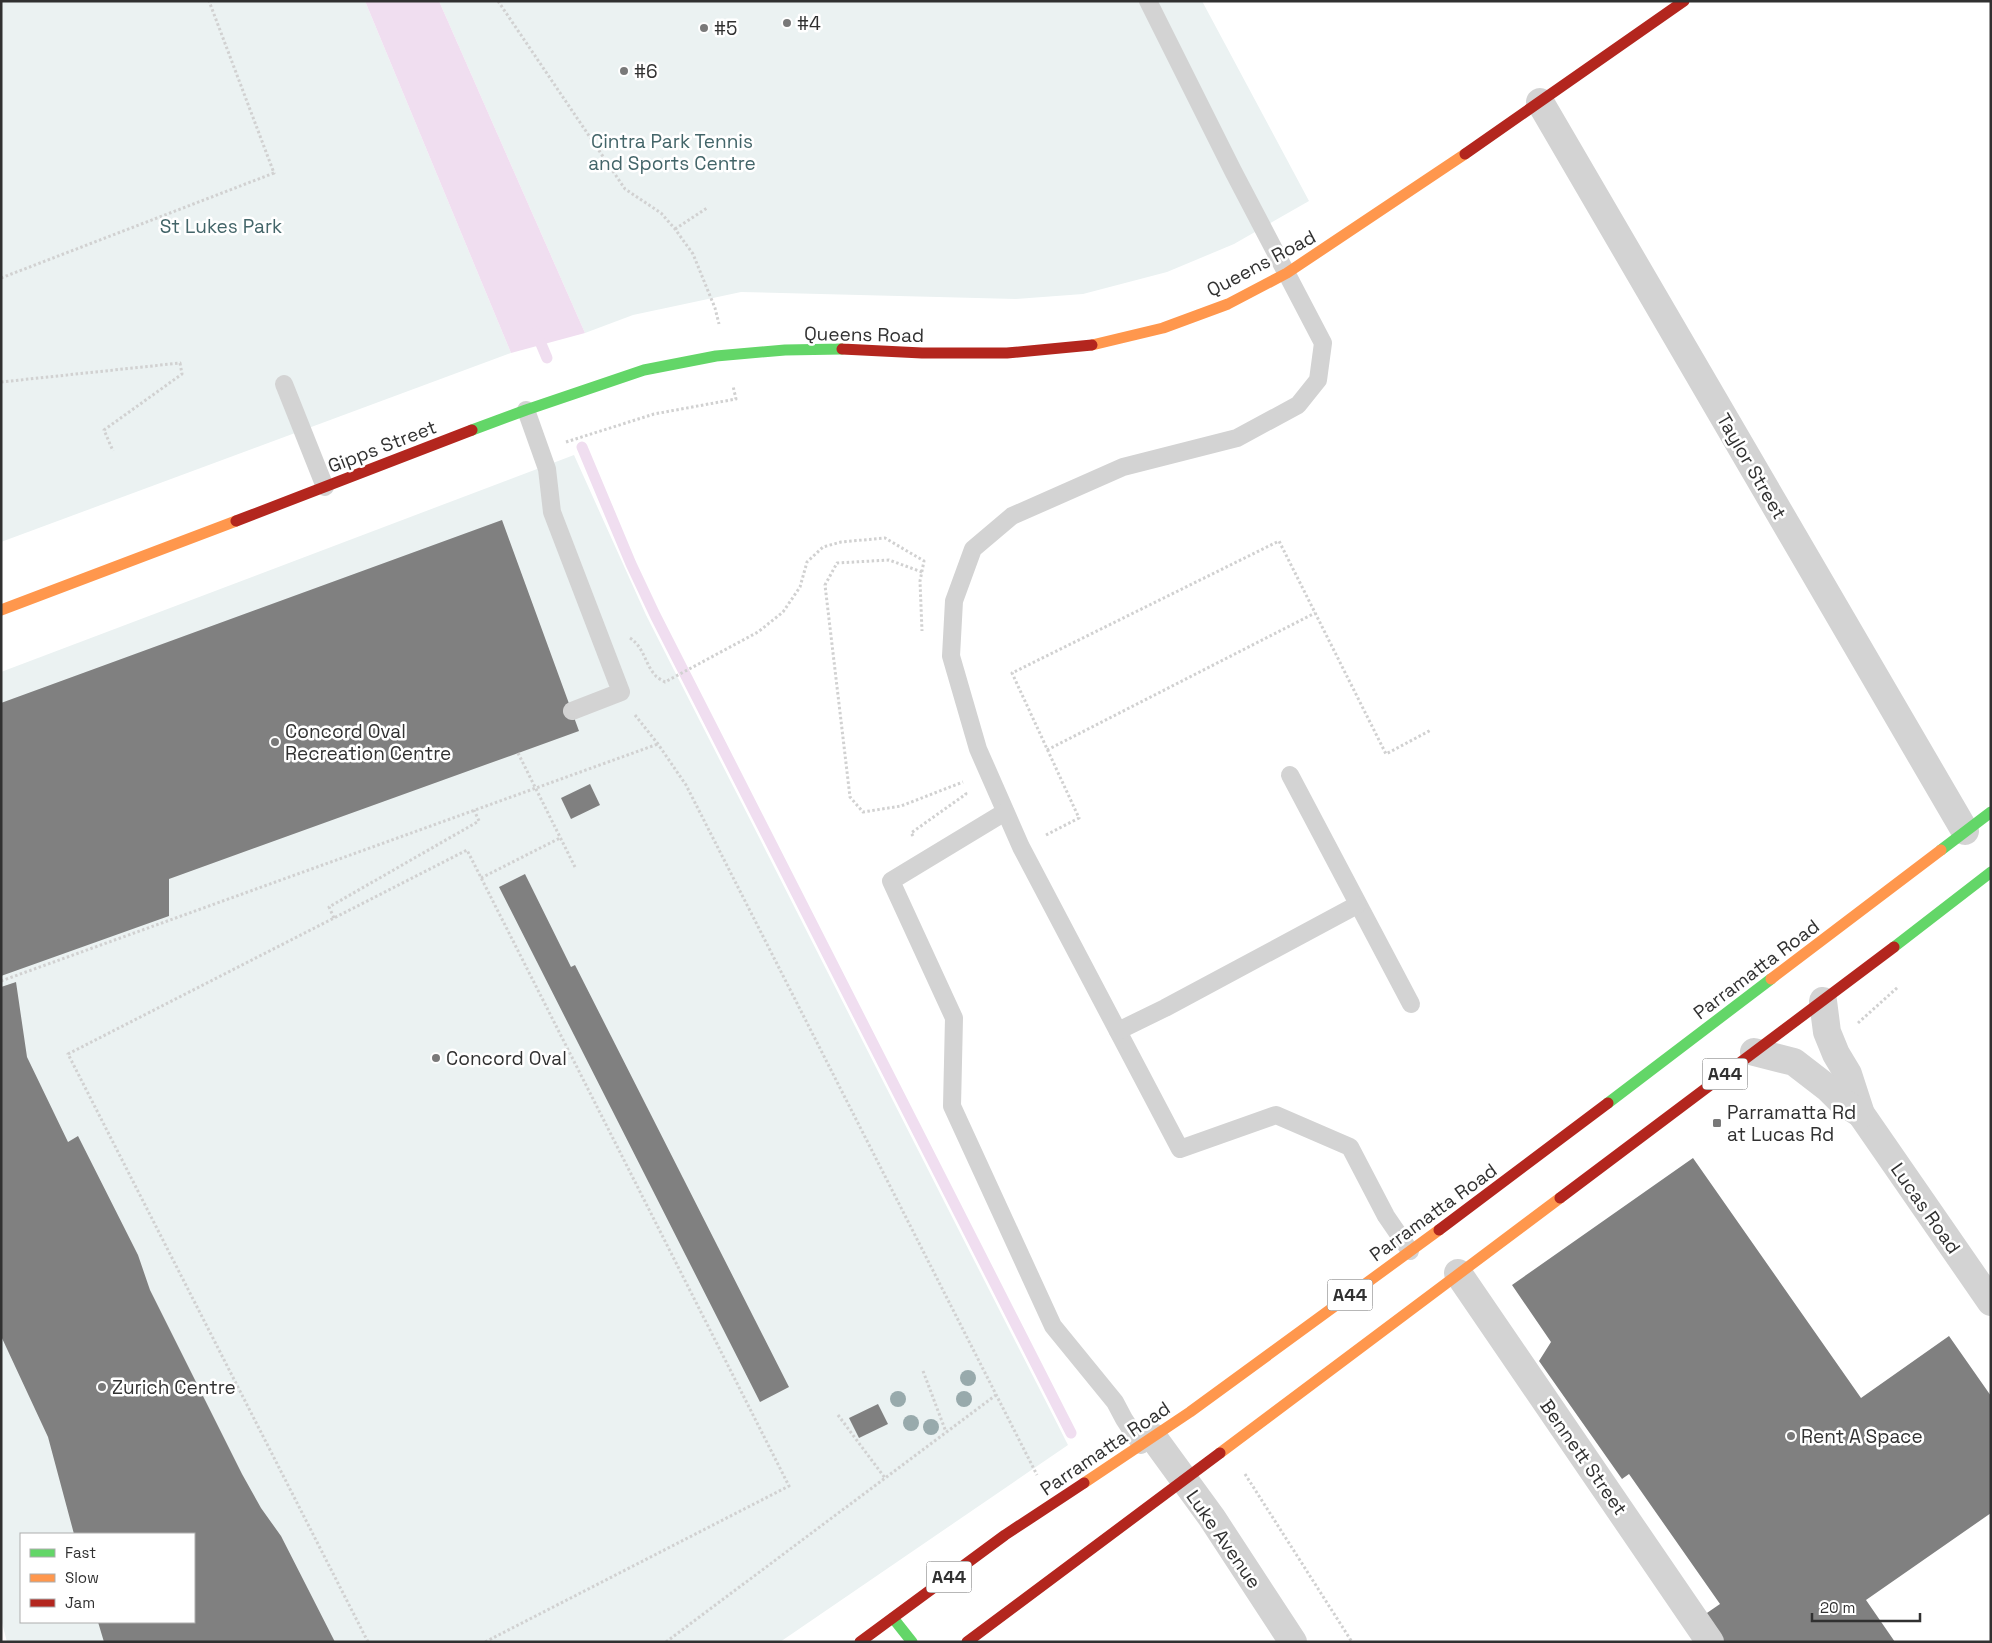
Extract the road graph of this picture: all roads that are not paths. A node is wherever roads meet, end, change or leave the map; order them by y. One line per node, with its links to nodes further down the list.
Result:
1 (1148, 1): 4 (lane)
2 (1684, 1): 3 (main road, Queens Road)
3 (1540, 102): 4 (main road, Queens Road); 14 (street, Taylor Street)
4 (1287, 273): 5 (main road, Queens Road); 12 (lane)
5 (785, 350): 7 (main road, Gipps Street)
6 (284, 384): 8 (lane)
7 (526, 410): 8 (main road, Gipps Street); 10 (lane)
8 (325, 487): 9 (main road, Gipps Street)
9 (1, 610)
10 (572, 711)
11 (1290, 776): 16 (lane)
12 (1005, 812): 19 (lane); 25 (lane)
13 (1991, 812): 14 (main road, Parramatta Road / A44)
14 (1965, 831): 22 (main road, Parramatta Road / A44)
15 (1991, 872): 17 (main road, A44)
16 (1357, 905): 18 (lane); 19 (lane)
17 (1823, 1001): 20 (main road, A44); 21 (street, Lucas Road)
18 (1411, 1004)
19 (1118, 1031): 22 (lane)
20 (1754, 1052): 21 (street, Lucas Road); 23 (main road, A44)
21 (1861, 1114): 24 (street, Lucas Road)
22 (1410, 1251): 25 (main road, Parramatta Road / A44)
23 (1458, 1273): 26 (main road, A44); 32 (street, Bennett Street)
24 (1991, 1302)
25 (1147, 1441): 26 (street, Luke Avenue); 27 (main road, Parramatta Road / A44)
26 (1183, 1480): 30 (main road, A44); 31 (street, Luke Avenue)
27 (893, 1618): 28 (main road, Parramatta Road / A44); 29 (main road)
28 (860, 1642)
29 (912, 1642)
30 (967, 1642)
31 (1293, 1642)
32 (1710, 1642)

